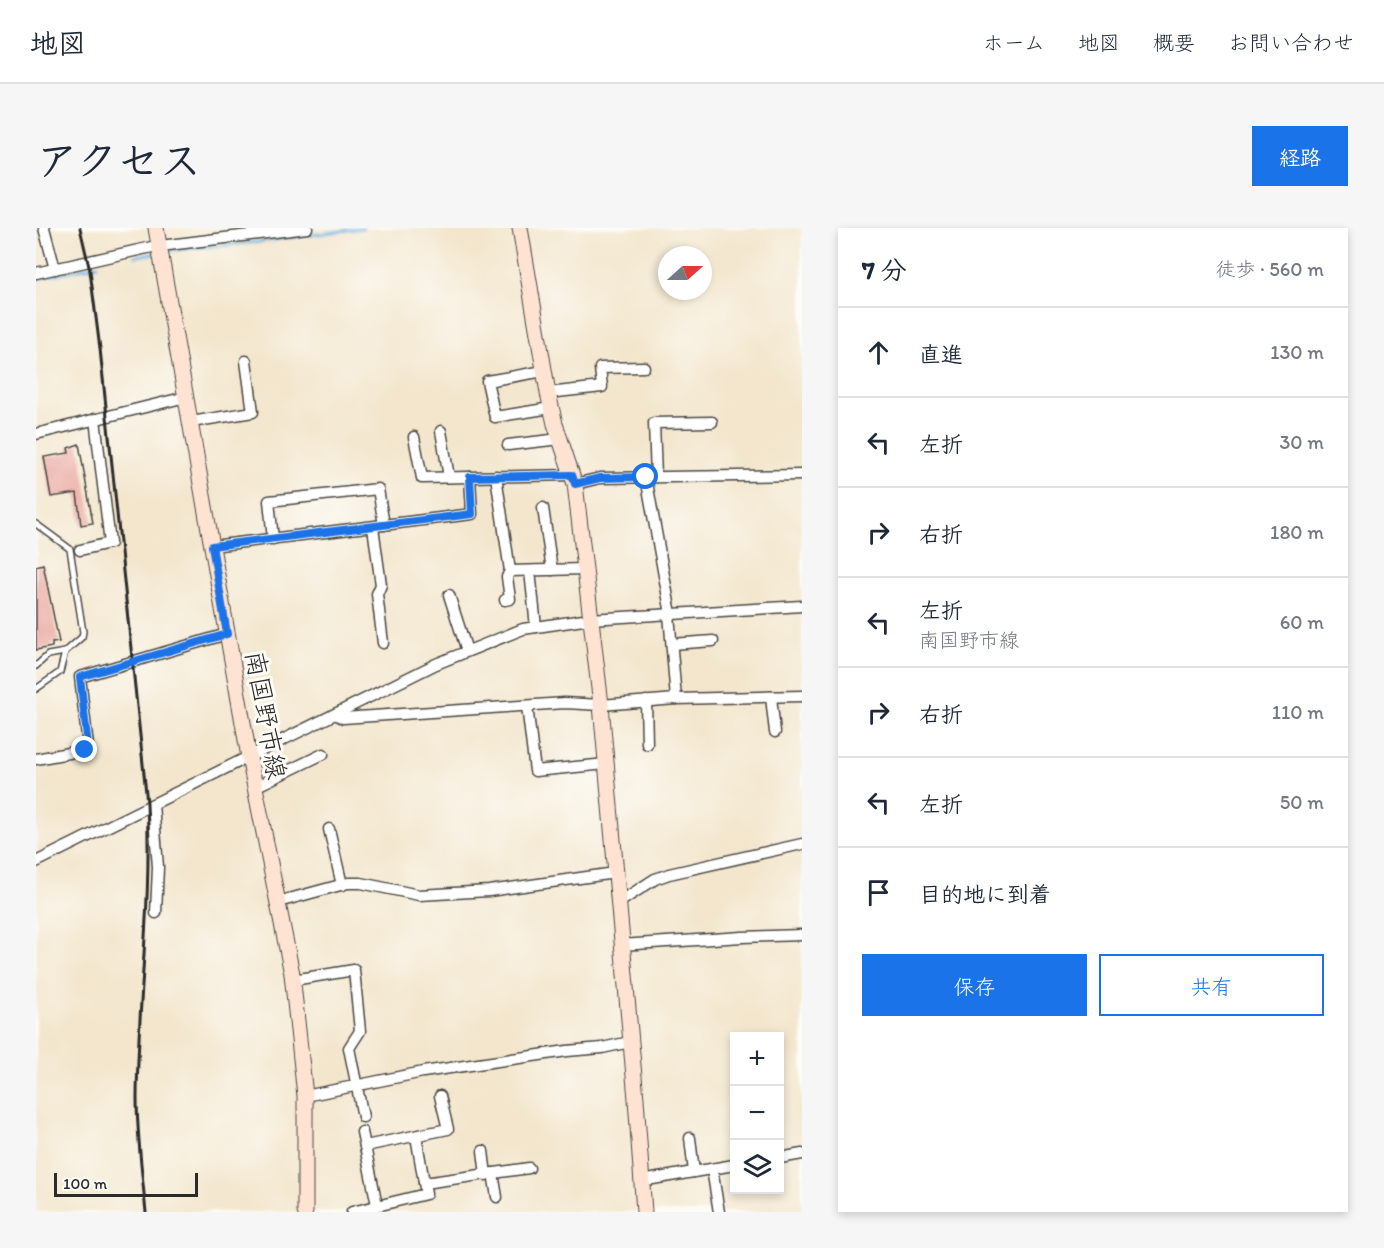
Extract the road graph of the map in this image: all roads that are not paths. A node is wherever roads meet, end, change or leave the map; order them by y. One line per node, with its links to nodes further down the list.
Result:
1 (44, 228): 6 (street)
2 (156, 228): 5 (main road, 南国野市線)
3 (308, 228): 5 (street)
4 (520, 228): 10 (main road)
5 (159, 246): 6 (street); 11 (main road, 南国野市線)
6 (54, 269): 7 (street)
7 (36, 273)
8 (246, 361): 14 (street)
9 (644, 367): 12 (street)
10 (544, 371): 12 (main road); 12 (street)
11 (186, 397): 13 (street); 14 (main road, 南国野市線)
12 (549, 401): 19 (main road)
13 (95, 419): 17 (street); 32 (street)
14 (191, 422): 31 (main road, 南国野市線)
15 (712, 422): 25 (street)
16 (441, 432): 23 (street)
17 (36, 434)
18 (414, 436): 23 (street)
19 (560, 439): 20 (street); 26 (main road)
20 (508, 445)
21 (802, 475): 25 (street)
22 (496, 476): 24 (street); 26 (street); 35 (street)
23 (449, 477): 24 (street)
24 (470, 477): 29 (street)
25 (651, 477): 26 (street); 40 (street)
26 (573, 480): 33 (main road)
27 (543, 508): 34 (street)
28 (36, 524): 32 (lane)
29 (378, 526): 30 (street); 30 (street); 45 (street)
30 (273, 539): 31 (street)
31 (212, 546): 43 (main road, 南国野市線)
32 (75, 551): 48 (lane)
33 (585, 569): 34 (street); 41 (main road)
34 (552, 570): 36 (street)
35 (510, 571): 36 (street); 38 (street)
36 (530, 571): 42 (street)
37 (449, 595): 47 (street)
38 (505, 600)
39 (802, 606): 40 (street)
40 (670, 614): 41 (street); 46 (street)
41 (590, 619): 42 (street); 55 (main road)
42 (536, 627): 47 (street)
43 (227, 634): 61 (main road, 南国野市線); 62 (street)
44 (713, 641): 46 (street)
45 (383, 643)
46 (672, 644): 53 (street)
47 (467, 651): 57 (street)
48 (65, 652): 49 (lane); 50 (lane)
49 (36, 666)
50 (36, 689)
51 (802, 696): 52 (street)
52 (771, 697): 53 (street); 58 (street)
53 (676, 699): 54 (street)
54 (646, 701): 55 (street); 59 (street)
55 (601, 705): 56 (street); 63 (main road)
56 (527, 706): 57 (street); 63 (street)
57 (335, 714): 61 (street)
58 (775, 732)
59 (647, 744)
60 (323, 754): 64 (street)
61 (249, 757): 64 (main road, 南国野市線); 65 (street)
62 (36, 759)
63 (606, 764): 69 (main road)
64 (255, 787): 71 (main road, 南国野市線)
65 (153, 804): 68 (street); 73 (street)
66 (329, 830): 70 (street)
67 (802, 844): 72 (street)
68 (36, 862)
69 (615, 873): 70 (street); 72 (main road)
70 (342, 885): 71 (street)
71 (278, 902): 76 (main road, 南国野市線)
72 (618, 903): 75 (main road)
73 (156, 913)
74 (802, 935): 75 (street)
75 (621, 945): 77 (main road)
76 (293, 980): 78 (street); 79 (main road, 南国野市線)
77 (630, 1042): 78 (street); 94 (main road)
78 (355, 1086): 79 (street); 81 (street)
79 (305, 1096): 98 (main road, 南国野市線)
80 (441, 1096): 83 (street)
81 (363, 1117)
82 (362, 1132): 85 (street)
83 (416, 1136): 85 (street); 95 (street)
84 (690, 1138): 92 (street)
85 (365, 1146): 97 (street)
86 (483, 1151): 93 (street)
87 (802, 1155): 88 (street)
88 (784, 1157)
89 (730, 1167): 91 (street)
90 (530, 1168): 93 (street)
91 (712, 1169): 92 (street); 101 (street)
92 (694, 1172): 94 (street)
93 (489, 1174): 95 (street); 96 (street)
94 (641, 1181): 100 (main road)
95 (424, 1183): 97 (street)
96 (497, 1197)
97 (377, 1205): 99 (street)
98 (305, 1212)
99 (352, 1212)
100 (644, 1212)
101 (719, 1212)

